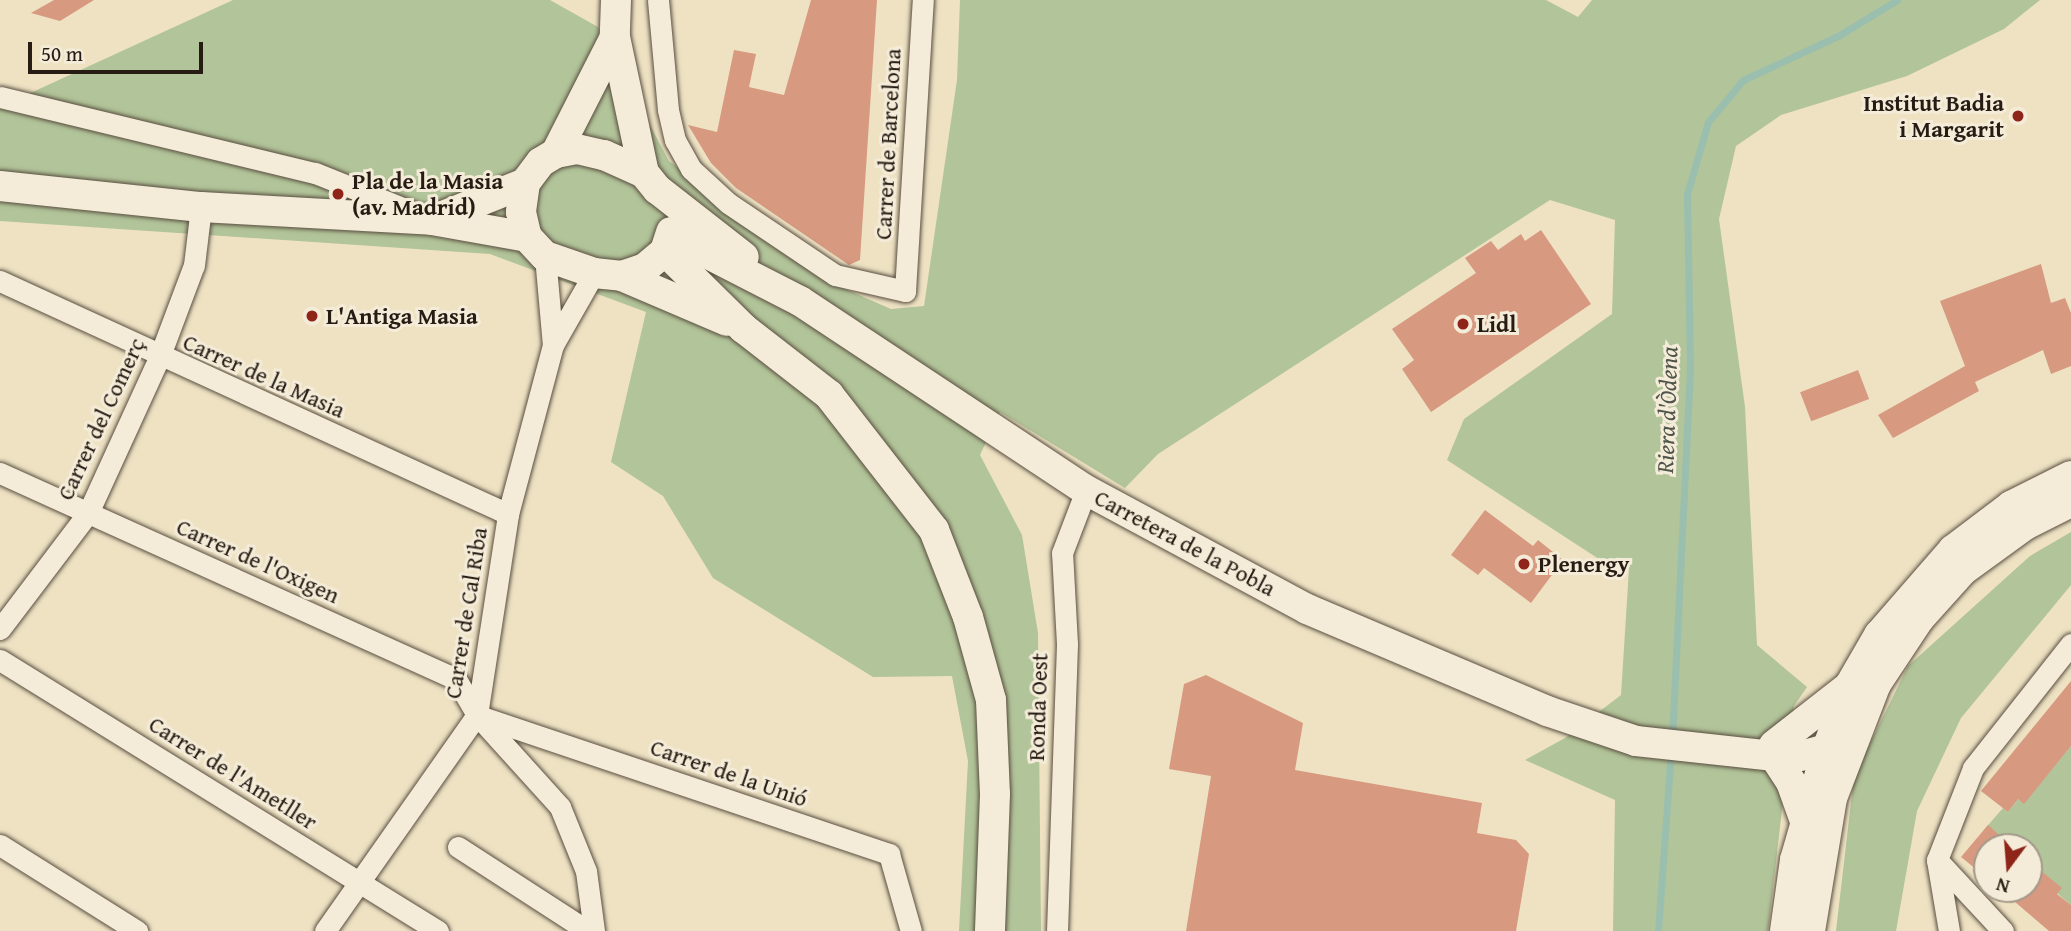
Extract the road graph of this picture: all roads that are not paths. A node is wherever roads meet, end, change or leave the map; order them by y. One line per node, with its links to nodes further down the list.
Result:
1 (616, 0): 4 (street)
2 (658, 0): 3 (street, Carrer de Barcelona)
3 (923, 0)
4 (615, 37): 6 (street); 7 (street)
5 (0, 97): 11 (street)
6 (556, 153): 7 (street); 8 (street)
7 (650, 181): 12 (street); 16 (street)
8 (525, 183): 11 (street); 13 (street)
9 (6, 189): 10 (street)
10 (201, 207): 11 (street); 19 (street, Carrer del Comerç)
11 (432, 220): 13 (street)
12 (668, 243): 14 (street); 16 (street, Carretera de la Pobla); 17 (street)
13 (536, 246): 14 (street); 18 (street, Carrer de Cal Riba)
14 (608, 275): 17 (street); 18 (street, Carrer de Cal Riba)
15 (0, 281): 19 (street, Carrer de la Masia)
16 (800, 301): 22 (street, Carretera de la Pobla)
17 (743, 328): 45 (street)
18 (554, 345): 25 (street, Carrer de Cal Riba)
19 (159, 358): 24 (street, Carrer del Comerç); 25 (street, Carrer de la Masia)
20 (0, 473): 24 (street, Carrer de l'Oxigen)
21 (2071, 476): 29 (street)
22 (1086, 490): 32 (street, Carretera de la Pobla); 46 (street, Ronda Oest)
23 (2071, 502): 29 (street)
24 (88, 513): 26 (street, Carrer del Comerç); 30 (street, Carrer de l'Oxigen)
25 (508, 514): 30 (street, Carrer de Cal Riba)
26 (0, 629)
27 (2071, 645): 37 (street)
28 (0, 660): 38 (street, Carrer de l'Ametller)
29 (1863, 685): 31 (street); 32 (street); 33 (street)
30 (477, 715): 38 (street, Carrer de Cal Riba); 43 (street, Carrer de l'Oxigen); 44 (street, Carrer de la Unió)
31 (1827, 749): 32 (street, Carretera de la Pobla); 33 (street); 34 (street)
32 (1775, 752): 34 (street)
33 (1832, 798): 48 (street)
34 (1805, 821): 47 (street)
35 (0, 845): 39 (street)
36 (458, 847): 42 (street)
37 (1937, 860): 49 (street); 50 (street)
38 (357, 880): 40 (street, Carrer de Cal Riba); 41 (street, Carrer de l'Ametller)
39 (136, 931)
40 (325, 931)
41 (438, 931)
42 (589, 931)
43 (594, 931)
44 (911, 931)
45 (990, 931)
46 (1057, 931)
47 (1785, 931)
48 (1810, 931)
49 (1949, 931)
50 (2003, 931)

